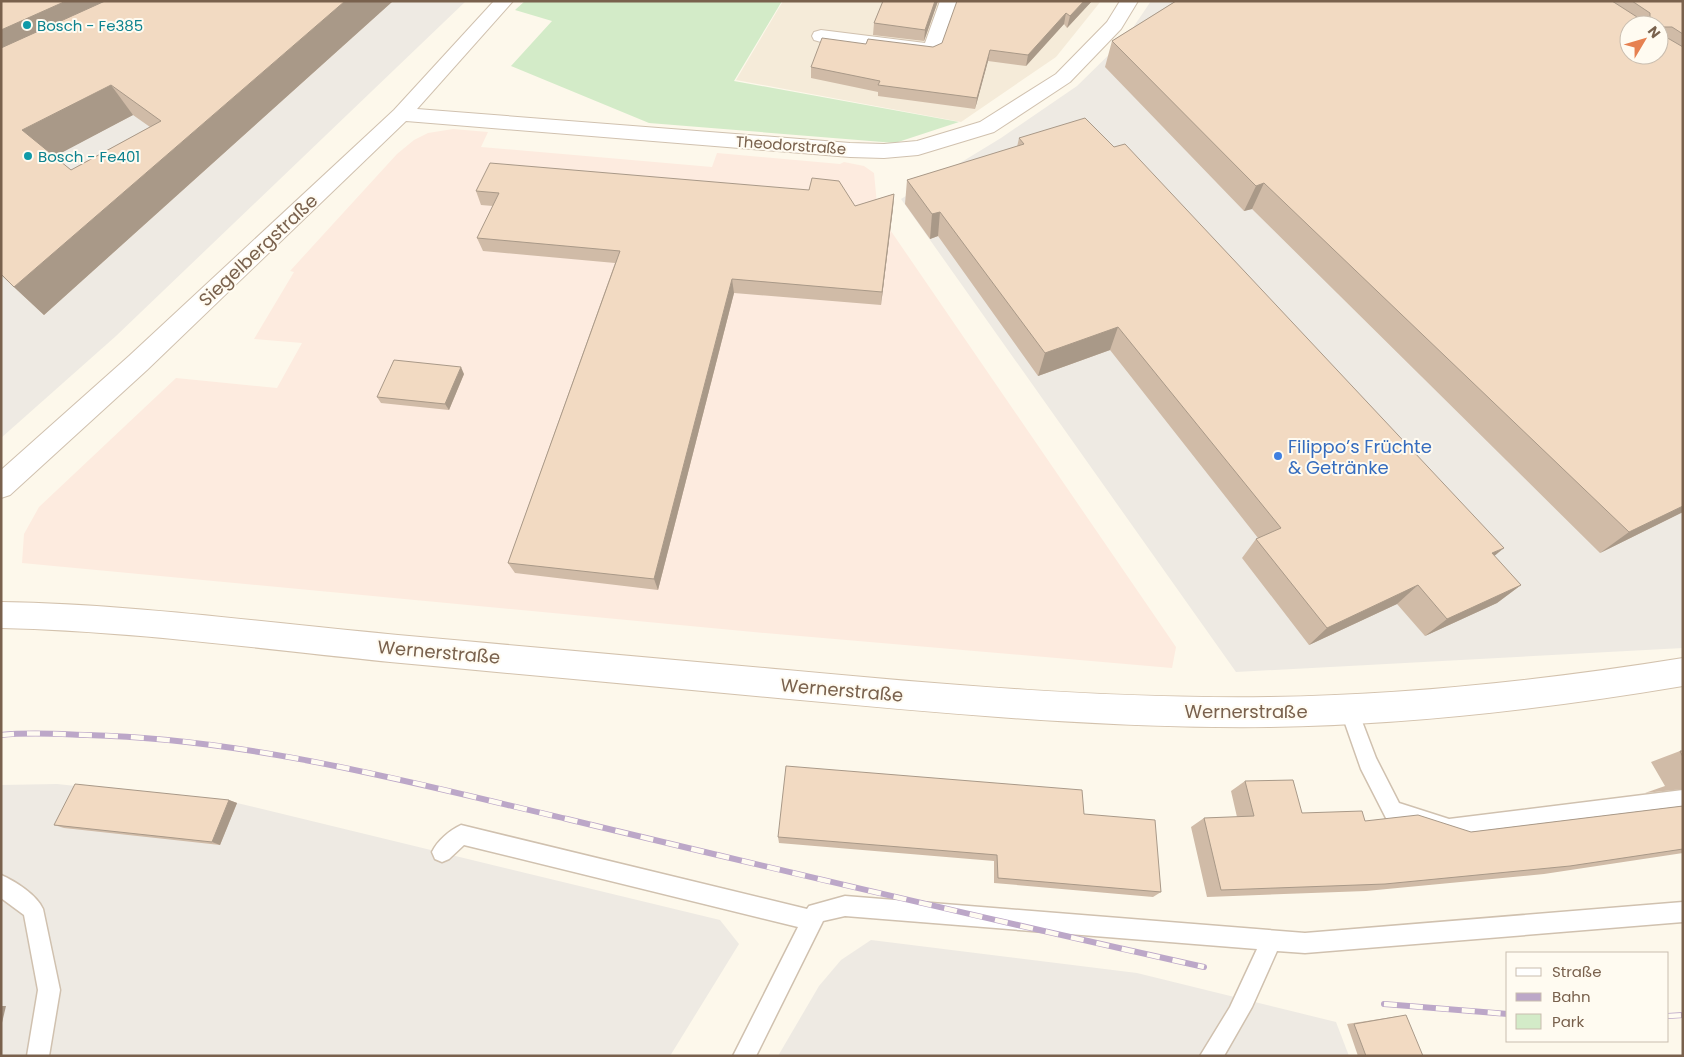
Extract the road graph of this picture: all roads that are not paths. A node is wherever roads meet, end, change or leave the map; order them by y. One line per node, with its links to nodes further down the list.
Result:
1 (504, 1): 5 (street, Siegelbergstraße)
2 (949, 1): 4 (street)
3 (1129, 1): 5 (street, Theodorstraße)
4 (821, 36)
5 (401, 114): 6 (street, Siegelbergstraße)
6 (1, 487)
7 (1, 615): 9 (street, Wernerstraße)
8 (1683, 672): 9 (street, Wernerstraße)
9 (1349, 709): 10 (lane)
10 (1683, 800)
11 (442, 852): 14 (lane)
12 (1, 885): 16 (lane)
13 (1683, 912): 15 (lane)
14 (812, 921): 15 (lane); 17 (lane)
15 (1271, 940): 18 (lane)
16 (38, 1056)
17 (744, 1056)
18 (1211, 1056)

